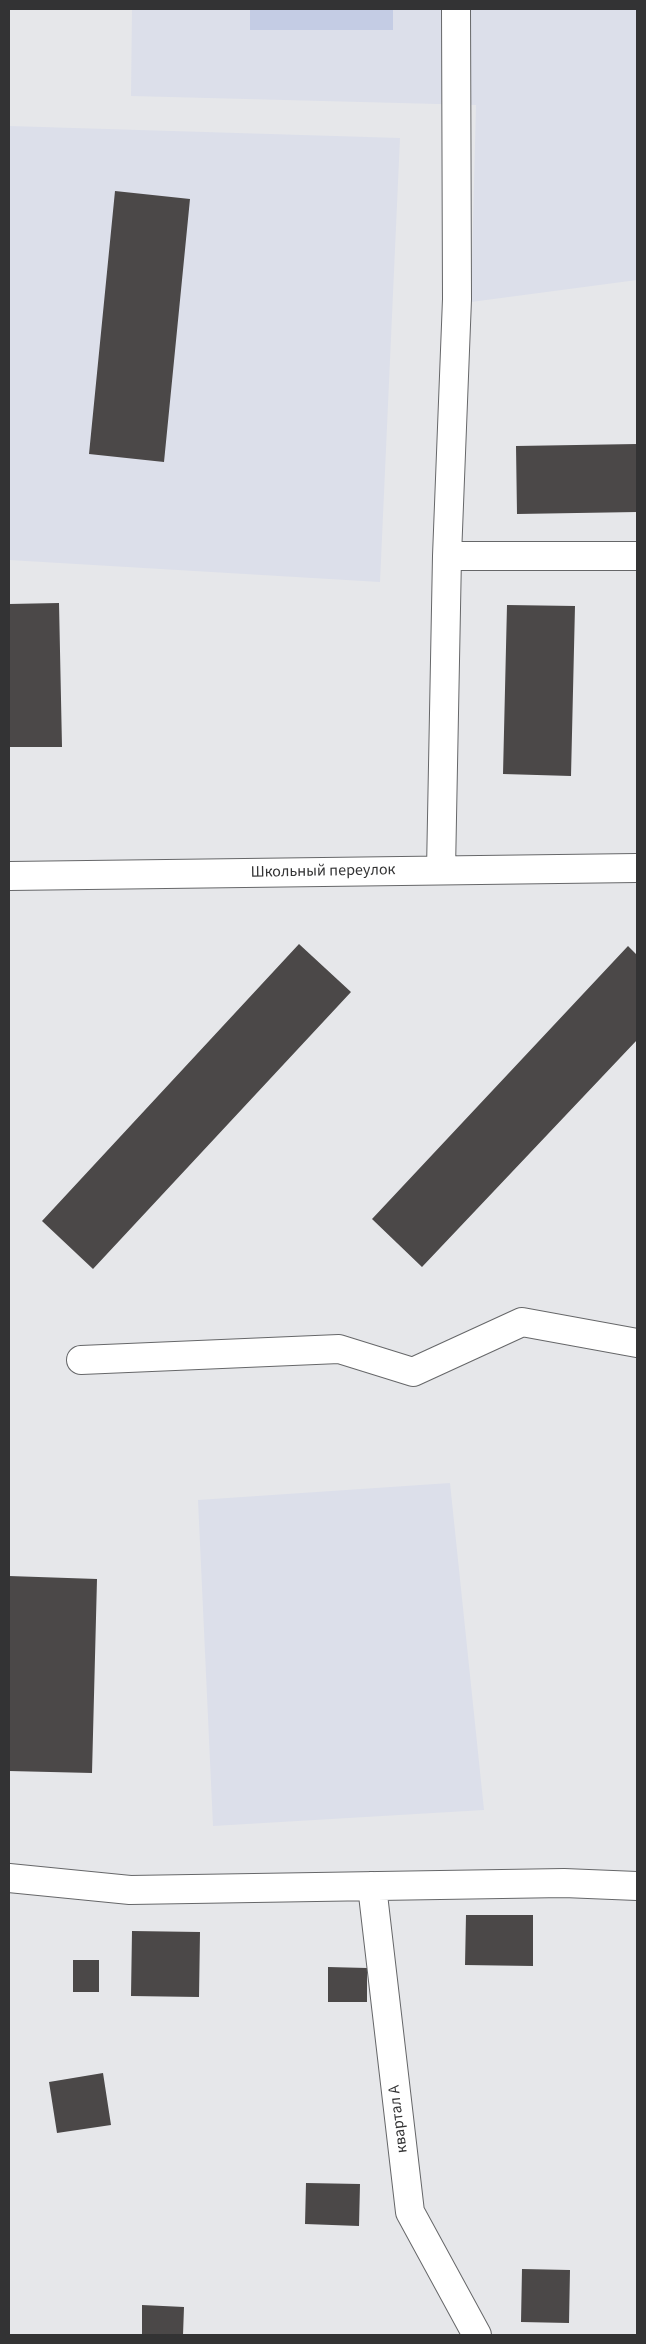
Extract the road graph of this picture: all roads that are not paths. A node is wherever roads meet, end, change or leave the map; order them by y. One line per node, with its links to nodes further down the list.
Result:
1 (456, 9): 2 (street)
2 (447, 556): 3 (street); 5 (street)
3 (637, 556)
4 (637, 868): 5 (street, Школьный переулок)
5 (441, 870): 6 (street, Школьный переулок)
6 (9, 876)
7 (637, 1343): 8 (street)
8 (81, 1360)
9 (9, 1878): 10 (street)
10 (372, 1886): 11 (street); 12 (street, квартал А)
11 (637, 1886)
12 (477, 2335)

